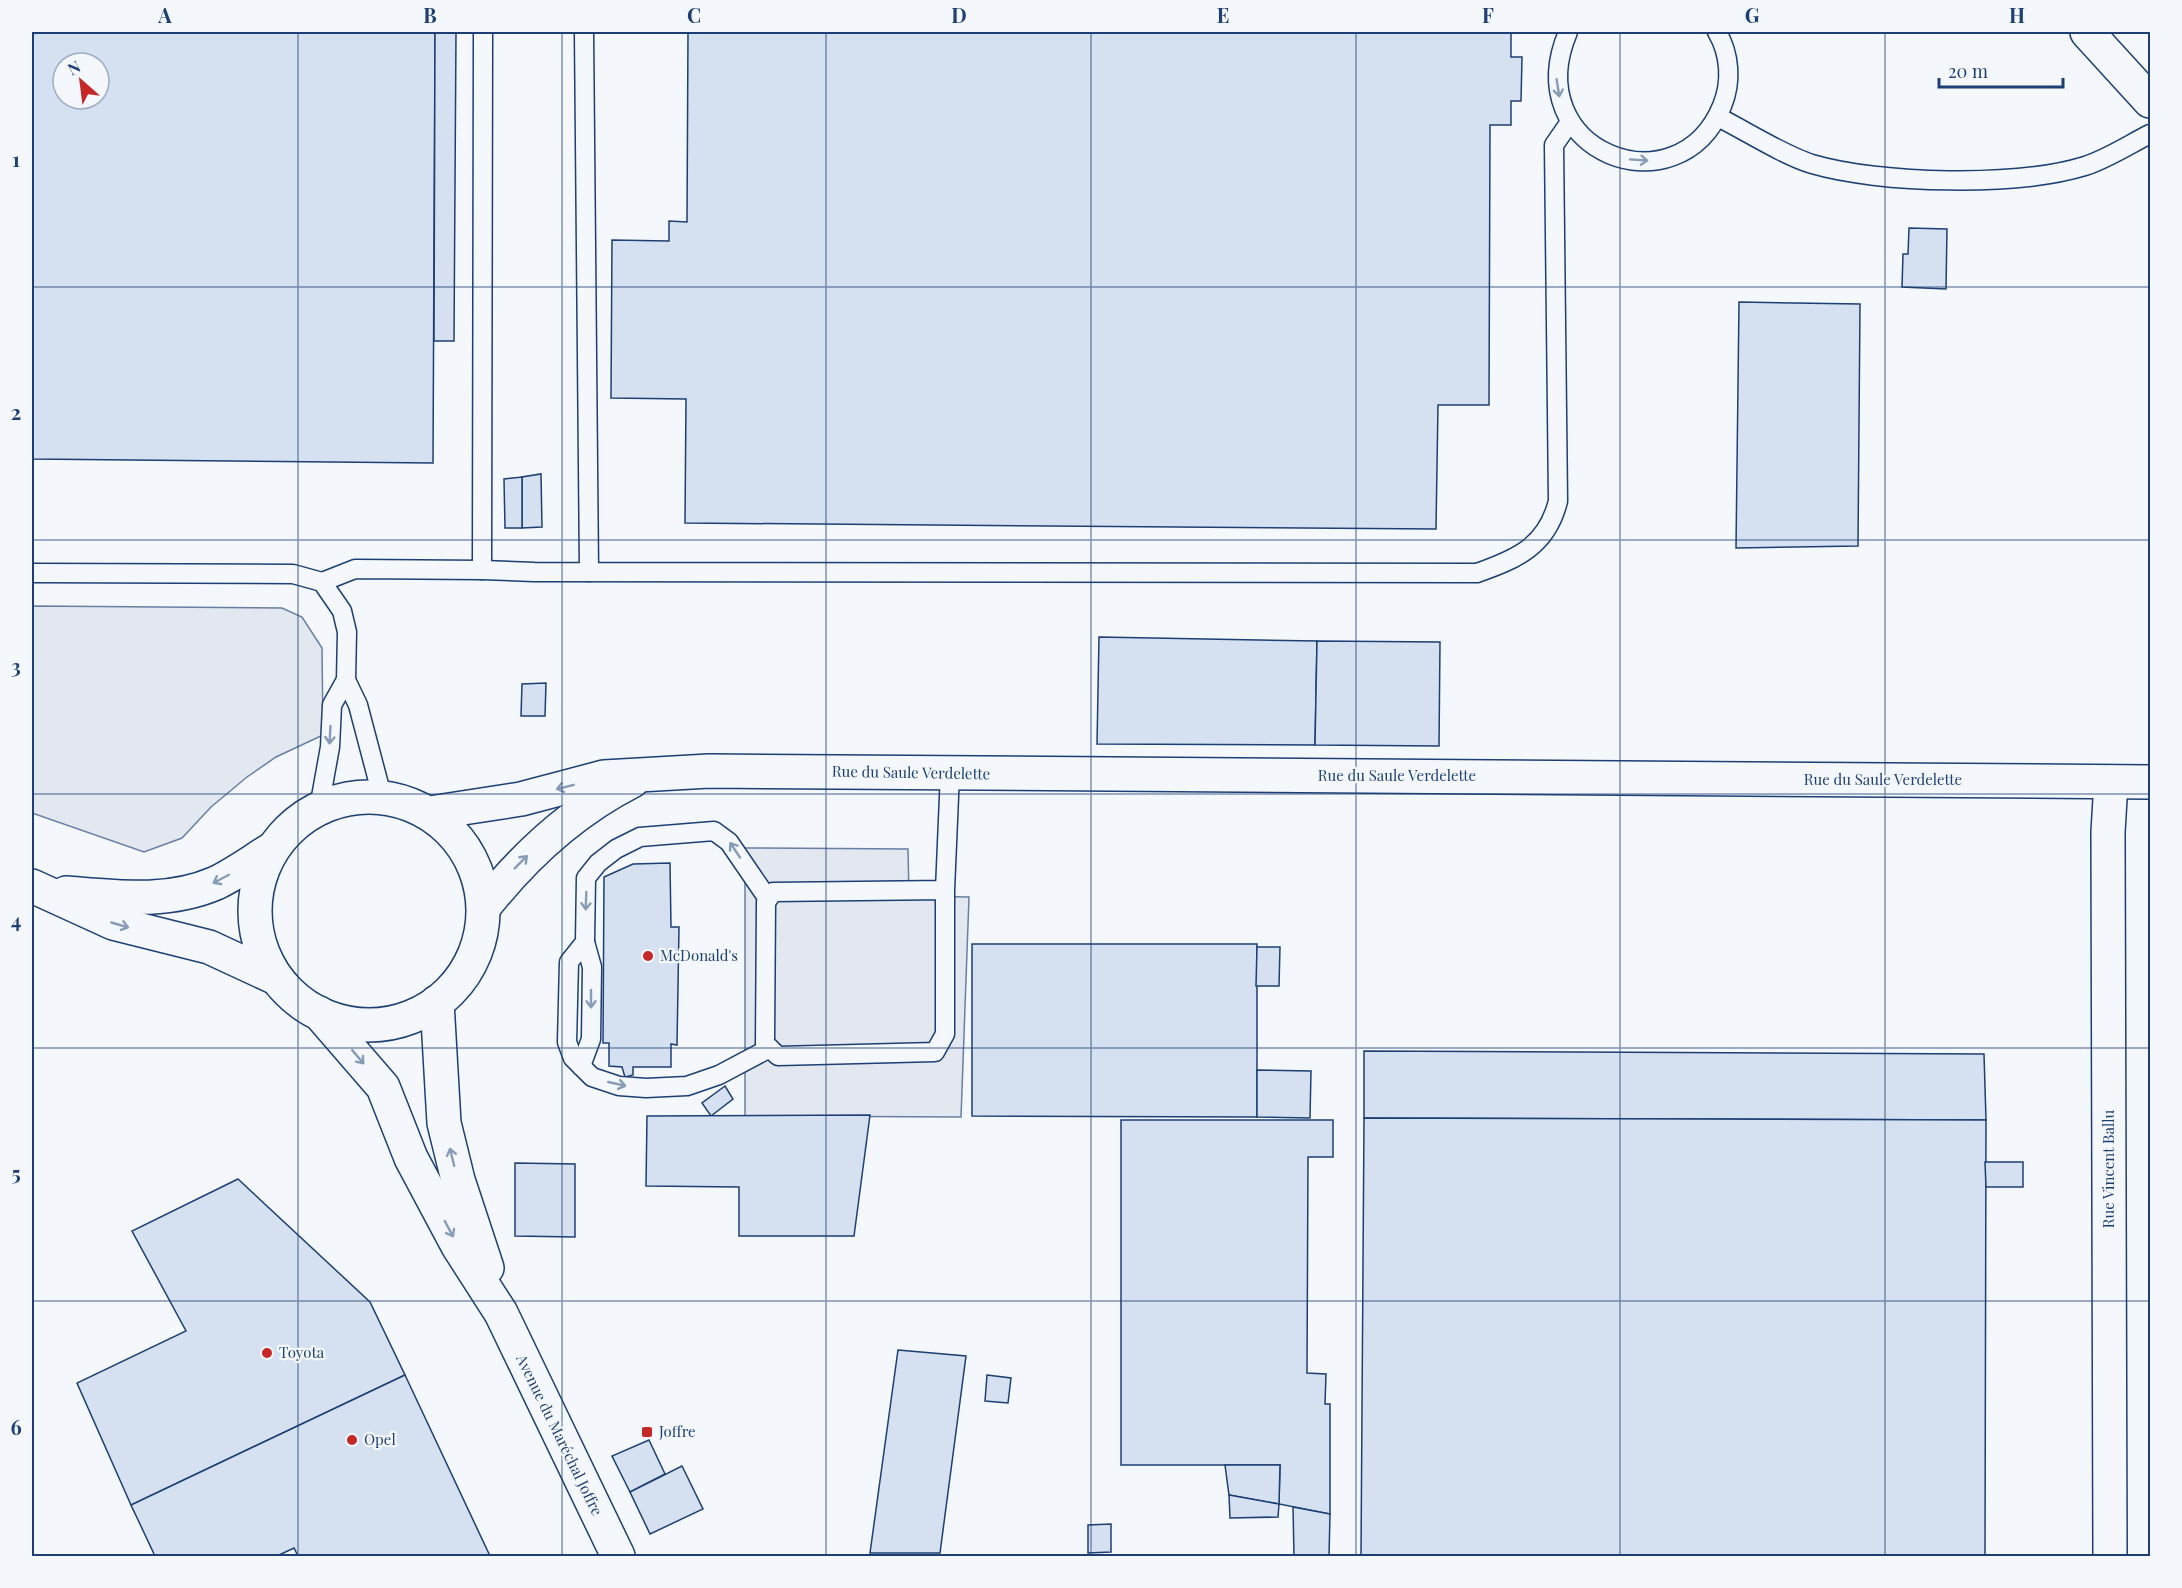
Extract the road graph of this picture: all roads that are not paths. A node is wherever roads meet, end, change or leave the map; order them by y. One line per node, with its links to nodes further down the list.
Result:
1 (483, 32): 10 (lane)
2 (584, 32): 11 (lane)
3 (1568, 32): 8 (lane, one-way to 8)
4 (1717, 32): 7 (lane)
5 (2087, 32): 6 (street)
6 (2151, 101)
7 (1718, 117): 8 (lane, one-way to 7); 9 (lane)
8 (1570, 122): 11 (lane)
9 (2151, 134)
10 (482, 570): 11 (lane); 13 (lane)
11 (589, 572)
12 (32, 573): 13 (lane)
13 (322, 582): 14 (lane)
14 (346, 680): 19 (lane); 20 (lane, one-way to 20)
15 (950, 773): 16 (street, Rue du Saule Verdelette); 17 (street, Rue du Saule Verdelette); 24 (lane)
16 (643, 776): 21 (street, Rue du Saule Verdelette, one-way to 21); 26 (street, Rue du Saule Verdelette, one-way to 16)
17 (2111, 782): 18 (street, Rue du Saule Verdelette); 33 (street, Rue Vincent Ballu)
18 (2151, 782)
19 (382, 796): 20 (street); 21 (street)
20 (319, 808): 22 (street)
21 (430, 813): 26 (street)
22 (272, 849): 23 (street, one-way to 23); 27 (street)
23 (40, 888): 27 (street, one-way to 27)
24 (945, 890): 25 (lane); 30 (lane)
25 (768, 899): 30 (lane); 30 (lane, one-way to 30)
26 (484, 906): 28 (street)
27 (276, 978): 29 (street)
28 (437, 1002): 29 (street); 31 (street, Avenue du Maréchal Joffre, one-way to 28)
29 (319, 1013): 31 (street, Avenue du Maréchal Joffre, one-way to 31)
30 (770, 1047)
31 (501, 1313): 32 (street, Avenue du Maréchal Joffre)
32 (618, 1557)
33 (2110, 1557)

